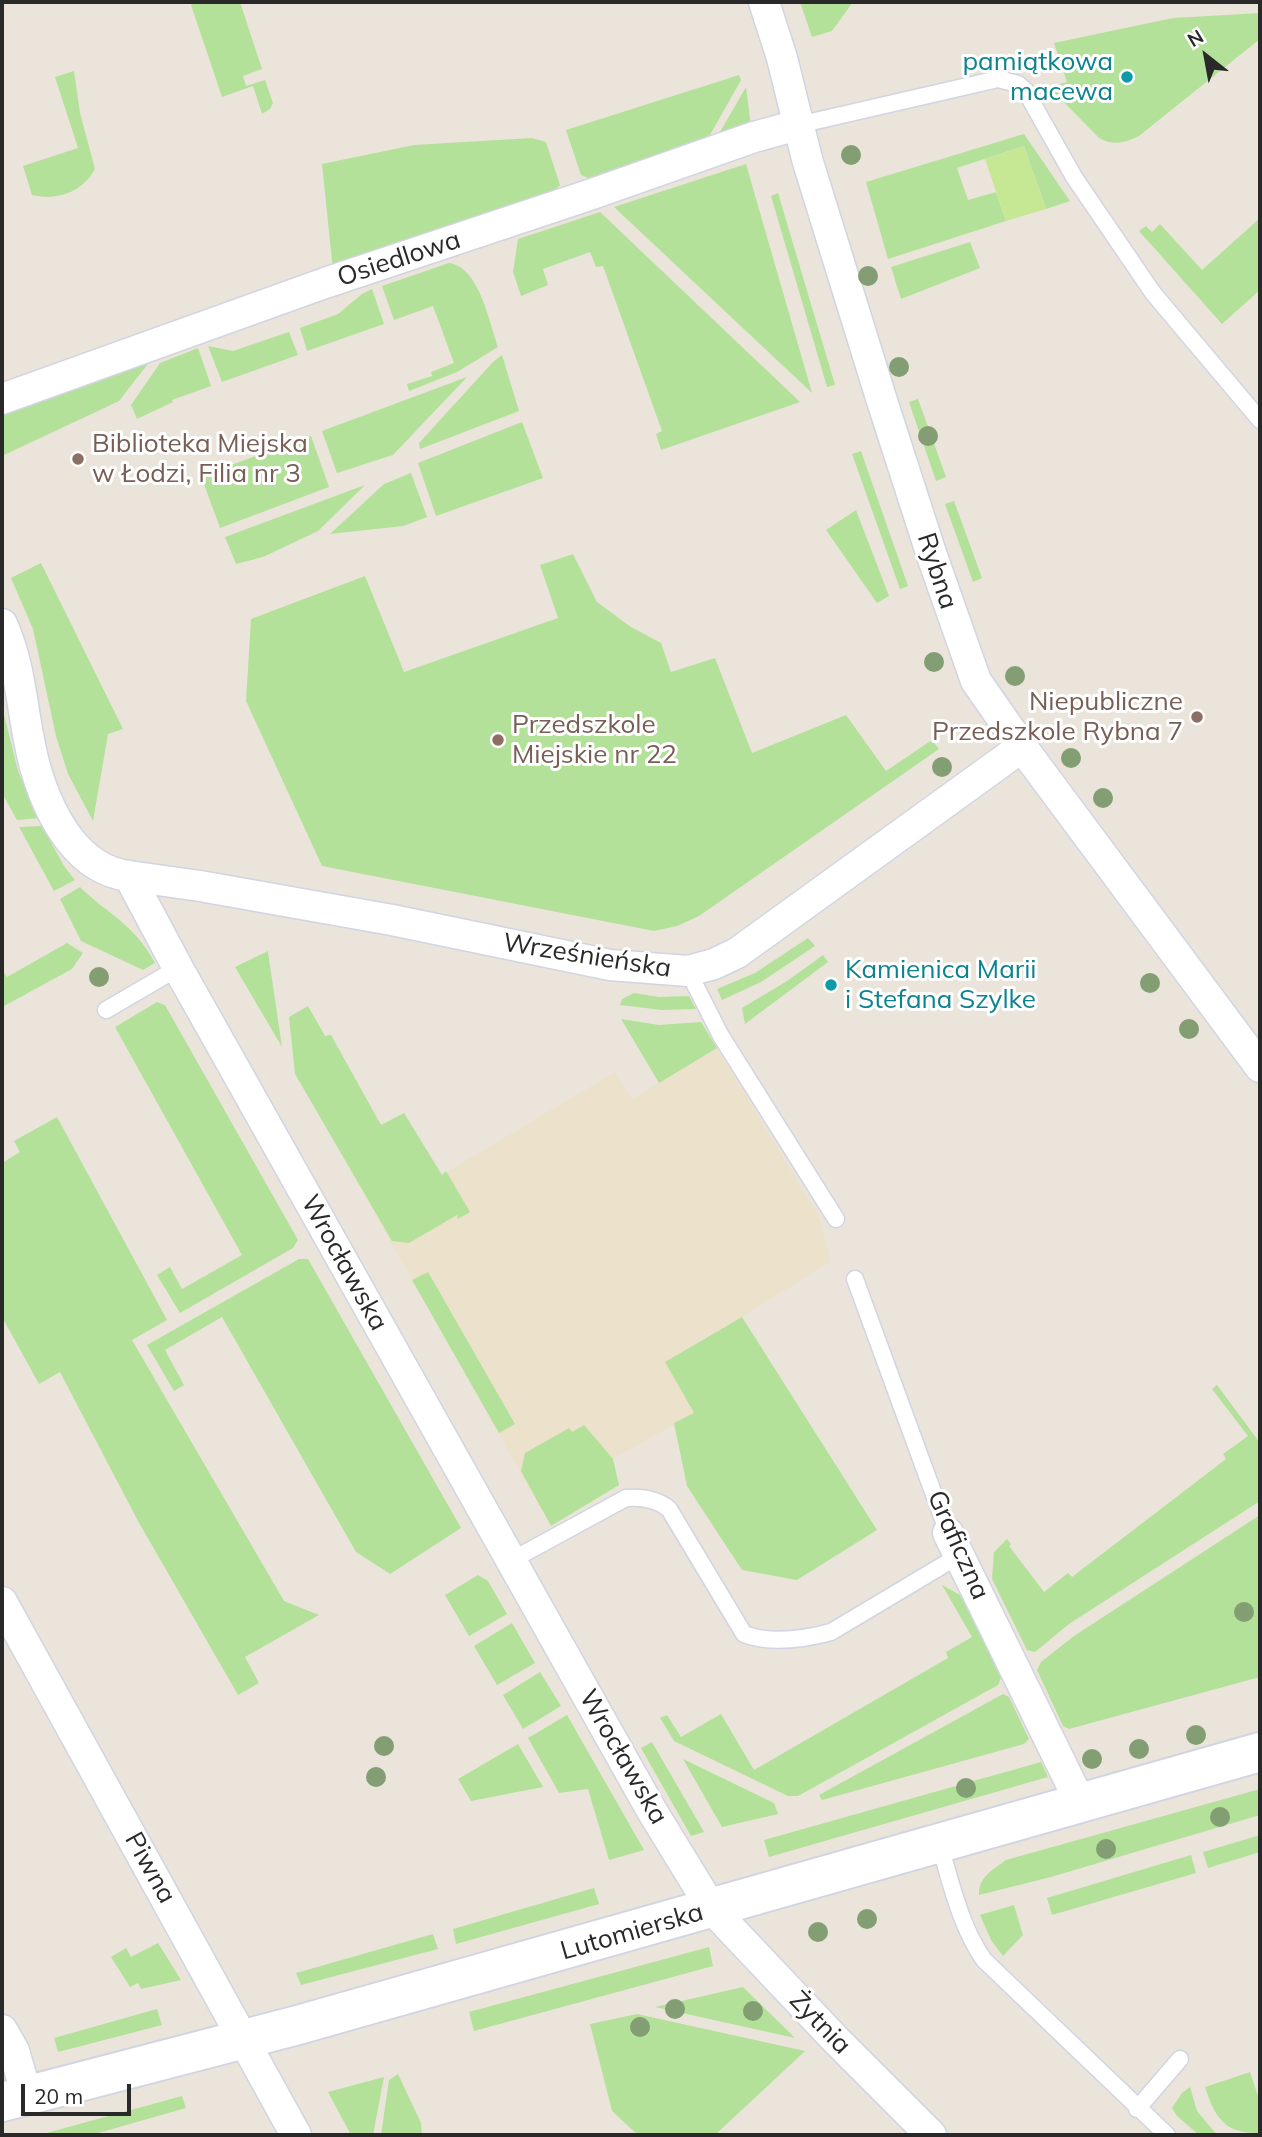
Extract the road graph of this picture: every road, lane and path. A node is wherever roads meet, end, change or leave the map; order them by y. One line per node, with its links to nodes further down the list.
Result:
1 (764, 2): 2 (street, Rybna)
2 (798, 125): 3 (street, Osiedlowa); 4 (lane); 6 (street, Rybna)
3 (2, 399)
4 (1260, 420)
5 (3, 628): 7 (street)
6 (1022, 747): 9 (street, Wrześnieńska); 11 (street, Rybna)
7 (130, 876): 8 (street, Wrocławska); 9 (street, Wrześnieńska)
8 (178, 968): 10 (lane); 15 (street, Wrocławska)
9 (688, 971): 12 (lane)
10 (106, 1010)
11 (1260, 1067)
12 (836, 1219)
13 (855, 1279): 14 (lane, Graficzna)
14 (954, 1544): 15 (lane); 18 (street, Graficzna)
15 (512, 1560): 20 (street, Wrocławska)
16 (2, 1602): 22 (street, Piwna)
17 (1260, 1752): 18 (main road, Lutomierska)
18 (1080, 1802): 19 (main road, Lutomierska)
19 (939, 1843): 20 (main road, Lutomierska); 25 (lane)
20 (712, 1909): 22 (main road, Lutomierska); 27 (street, Żytnia)
21 (2, 2030): 24 (street)
22 (243, 2041): 24 (main road, Lutomierska); 26 (street, Piwna)
23 (1180, 2059): 25 (lane)
24 (14, 2099)
25 (1137, 2109): 28 (lane)
26 (296, 2135)
27 (930, 2135)
28 (1167, 2135)

